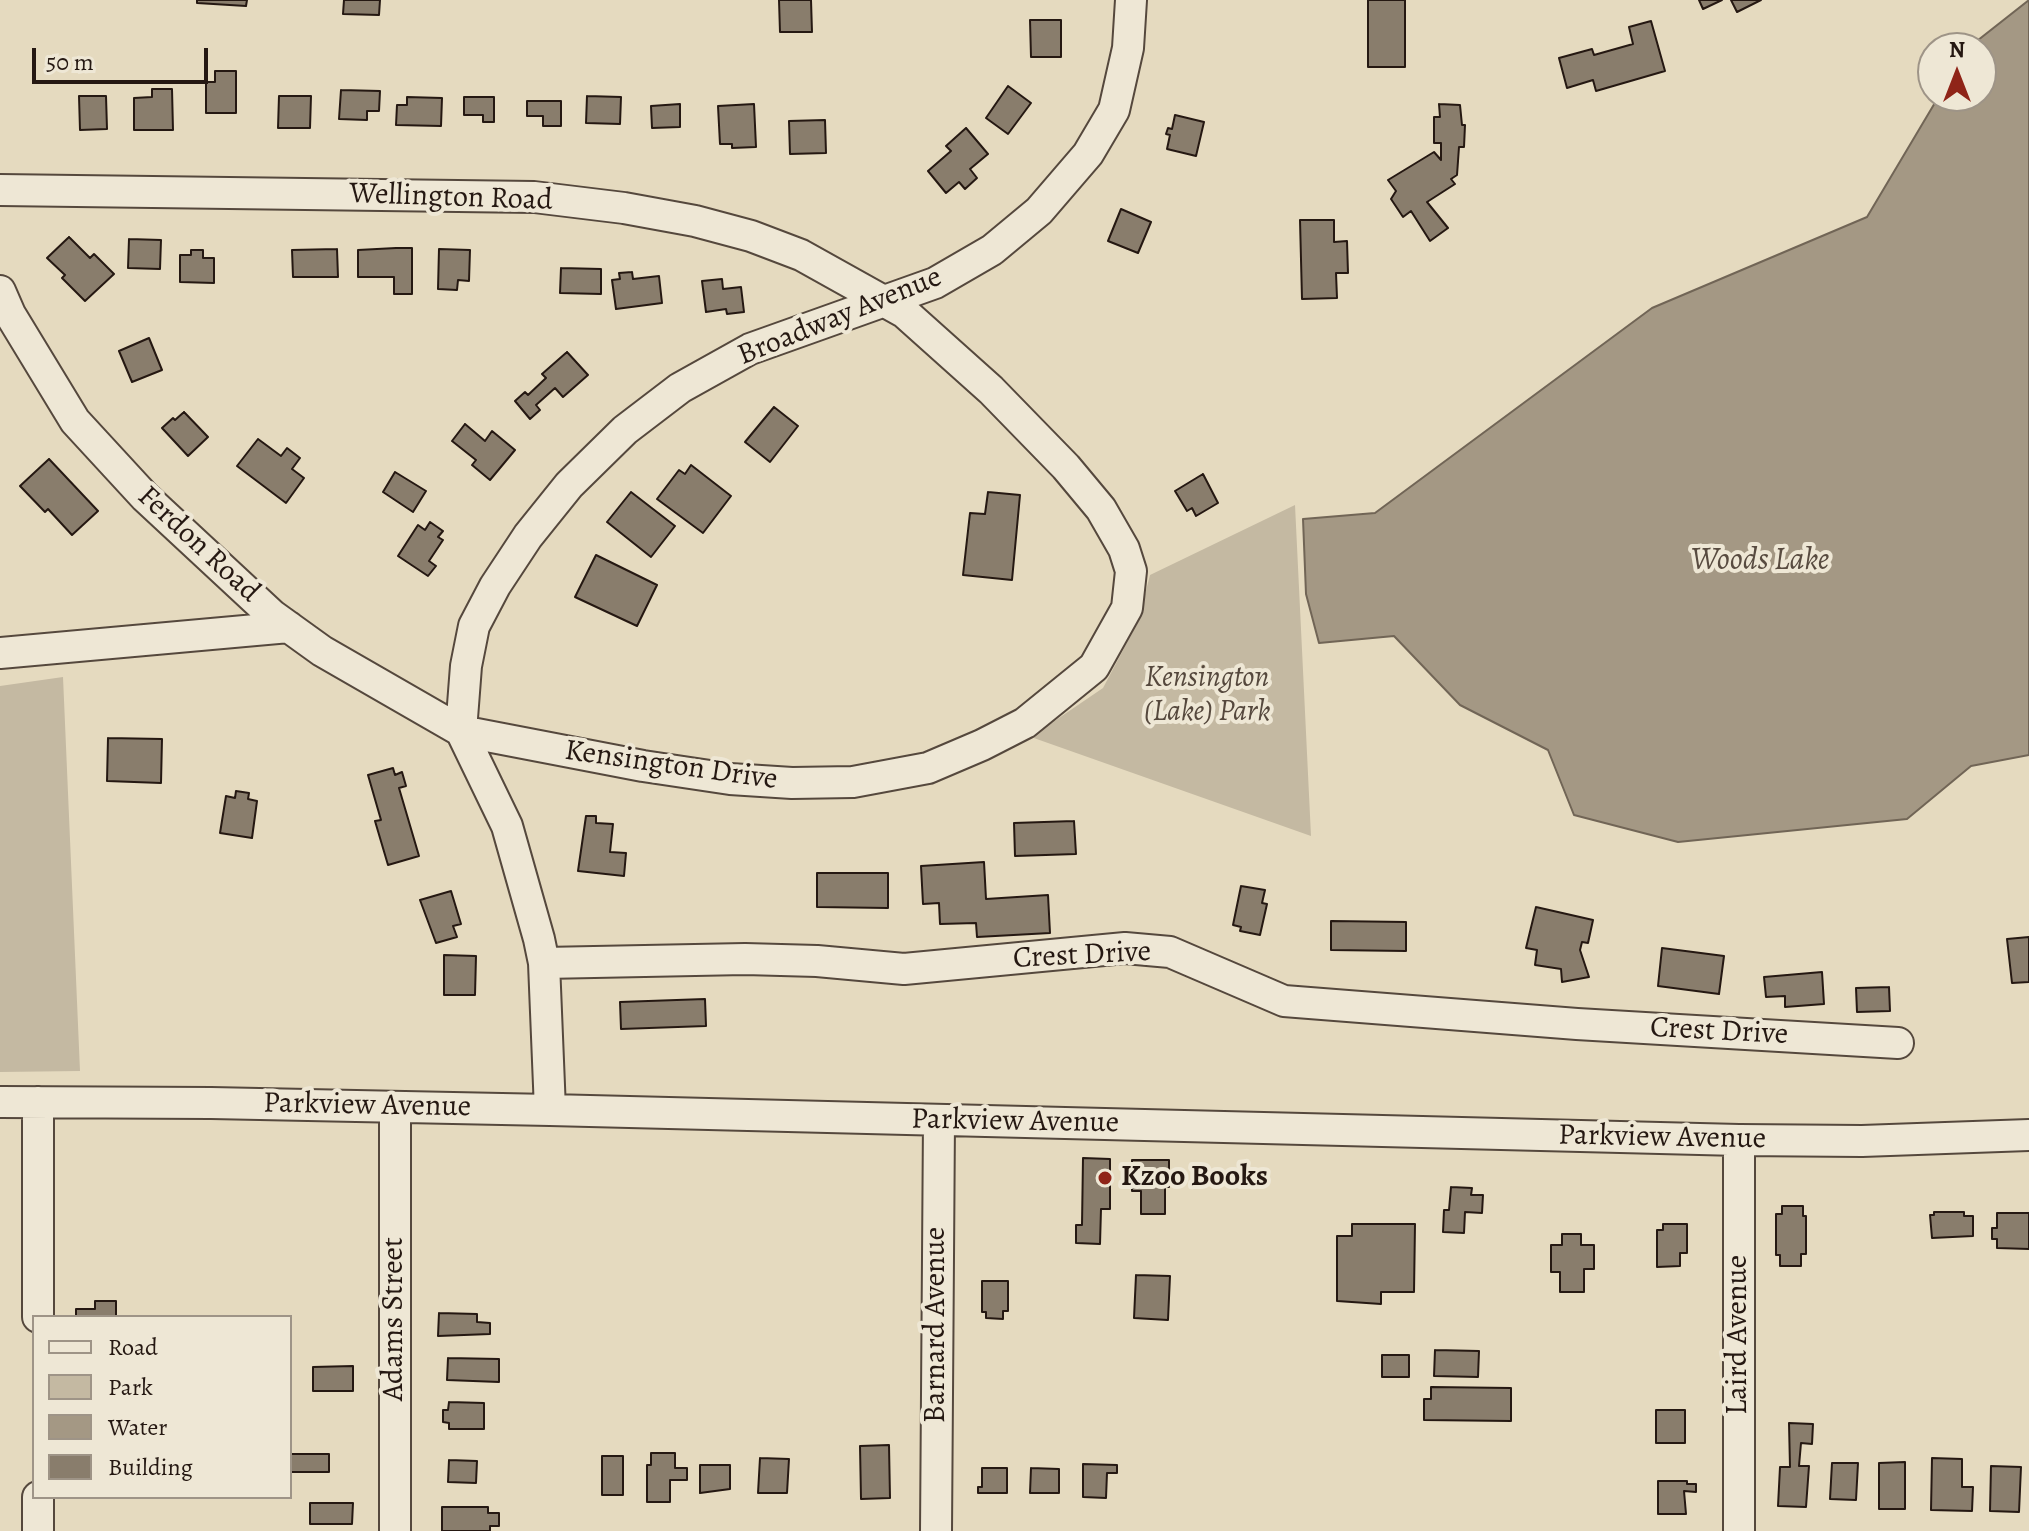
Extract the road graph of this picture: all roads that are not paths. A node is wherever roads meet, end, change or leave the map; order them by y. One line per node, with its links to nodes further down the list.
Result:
1 (1131, 0): 4 (street, Broadway Avenue)
2 (0, 190): 4 (street, Wellington Road)
3 (0, 291): 5 (street, Ferdon Road)
4 (883, 300): 7 (street, Broadway Avenue); 7 (street, Kensington Drive)
5 (289, 627): 6 (street); 7 (street, Ferdon Road)
6 (0, 653)
7 (461, 731): 8 (street)
8 (544, 963): 9 (street, Crest Drive); 13 (street)
9 (1898, 1043)
10 (0, 1102): 11 (street, Parkview Avenue)
11 (38, 1102): 12 (street, Parkview Avenue); 17 (street)
12 (395, 1107): 13 (street, Parkview Avenue); 20 (street, Adams Street)
13 (550, 1110): 14 (street, Parkview Avenue)
14 (939, 1120): 16 (street, Parkview Avenue); 21 (street, Barnard Avenue)
15 (2029, 1135): 16 (street, Parkview Avenue)
16 (1739, 1140): 22 (street, Laird Avenue)
17 (38, 1315)
18 (38, 1499): 19 (street)
19 (38, 1531)
20 (395, 1531)
21 (936, 1531)
22 (1739, 1531)

